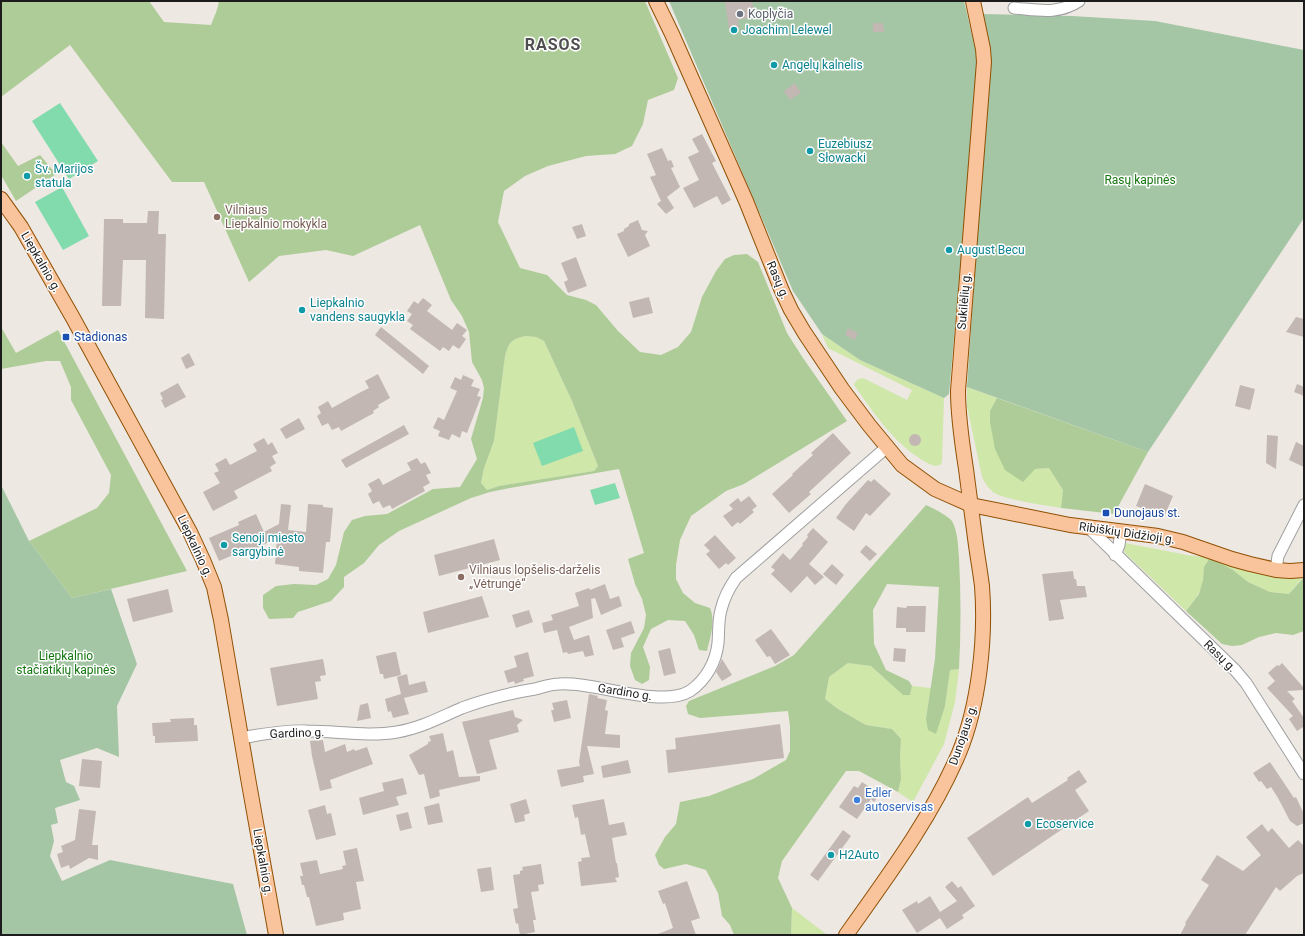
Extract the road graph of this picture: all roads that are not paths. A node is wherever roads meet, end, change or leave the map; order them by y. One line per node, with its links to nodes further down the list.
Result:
1 (656, 1): 6 (main road, Rasų g.)
2 (973, 1): 7 (main road, Sukilėlių g.)
3 (1080, 1): 4 (street)
4 (1014, 8)
5 (1, 199): 14 (main road, Liepkalnio g.)
6 (887, 447): 7 (main road, Rasų g.); 14 (street, Gardino g.)
7 (971, 505): 9 (main road, Ribiškių Didžioji g.); 17 (main road, Dunojaus g.)
8 (1304, 506): 12 (street)
9 (1088, 527): 10 (main road, Ribiškių Didžioji g.); 11 (street, Rasų g.)
10 (1121, 531): 11 (street); 12 (main road, Ribiškių Didžioji g.)
11 (1115, 555): 15 (street, Rasų g.)
12 (1276, 570): 13 (main road, Ribiškių Didžioji g.)
13 (1304, 570)
14 (241, 738): 16 (main road, Liepkalnio g.)
15 (1304, 774)
16 (276, 935)
17 (846, 935)

